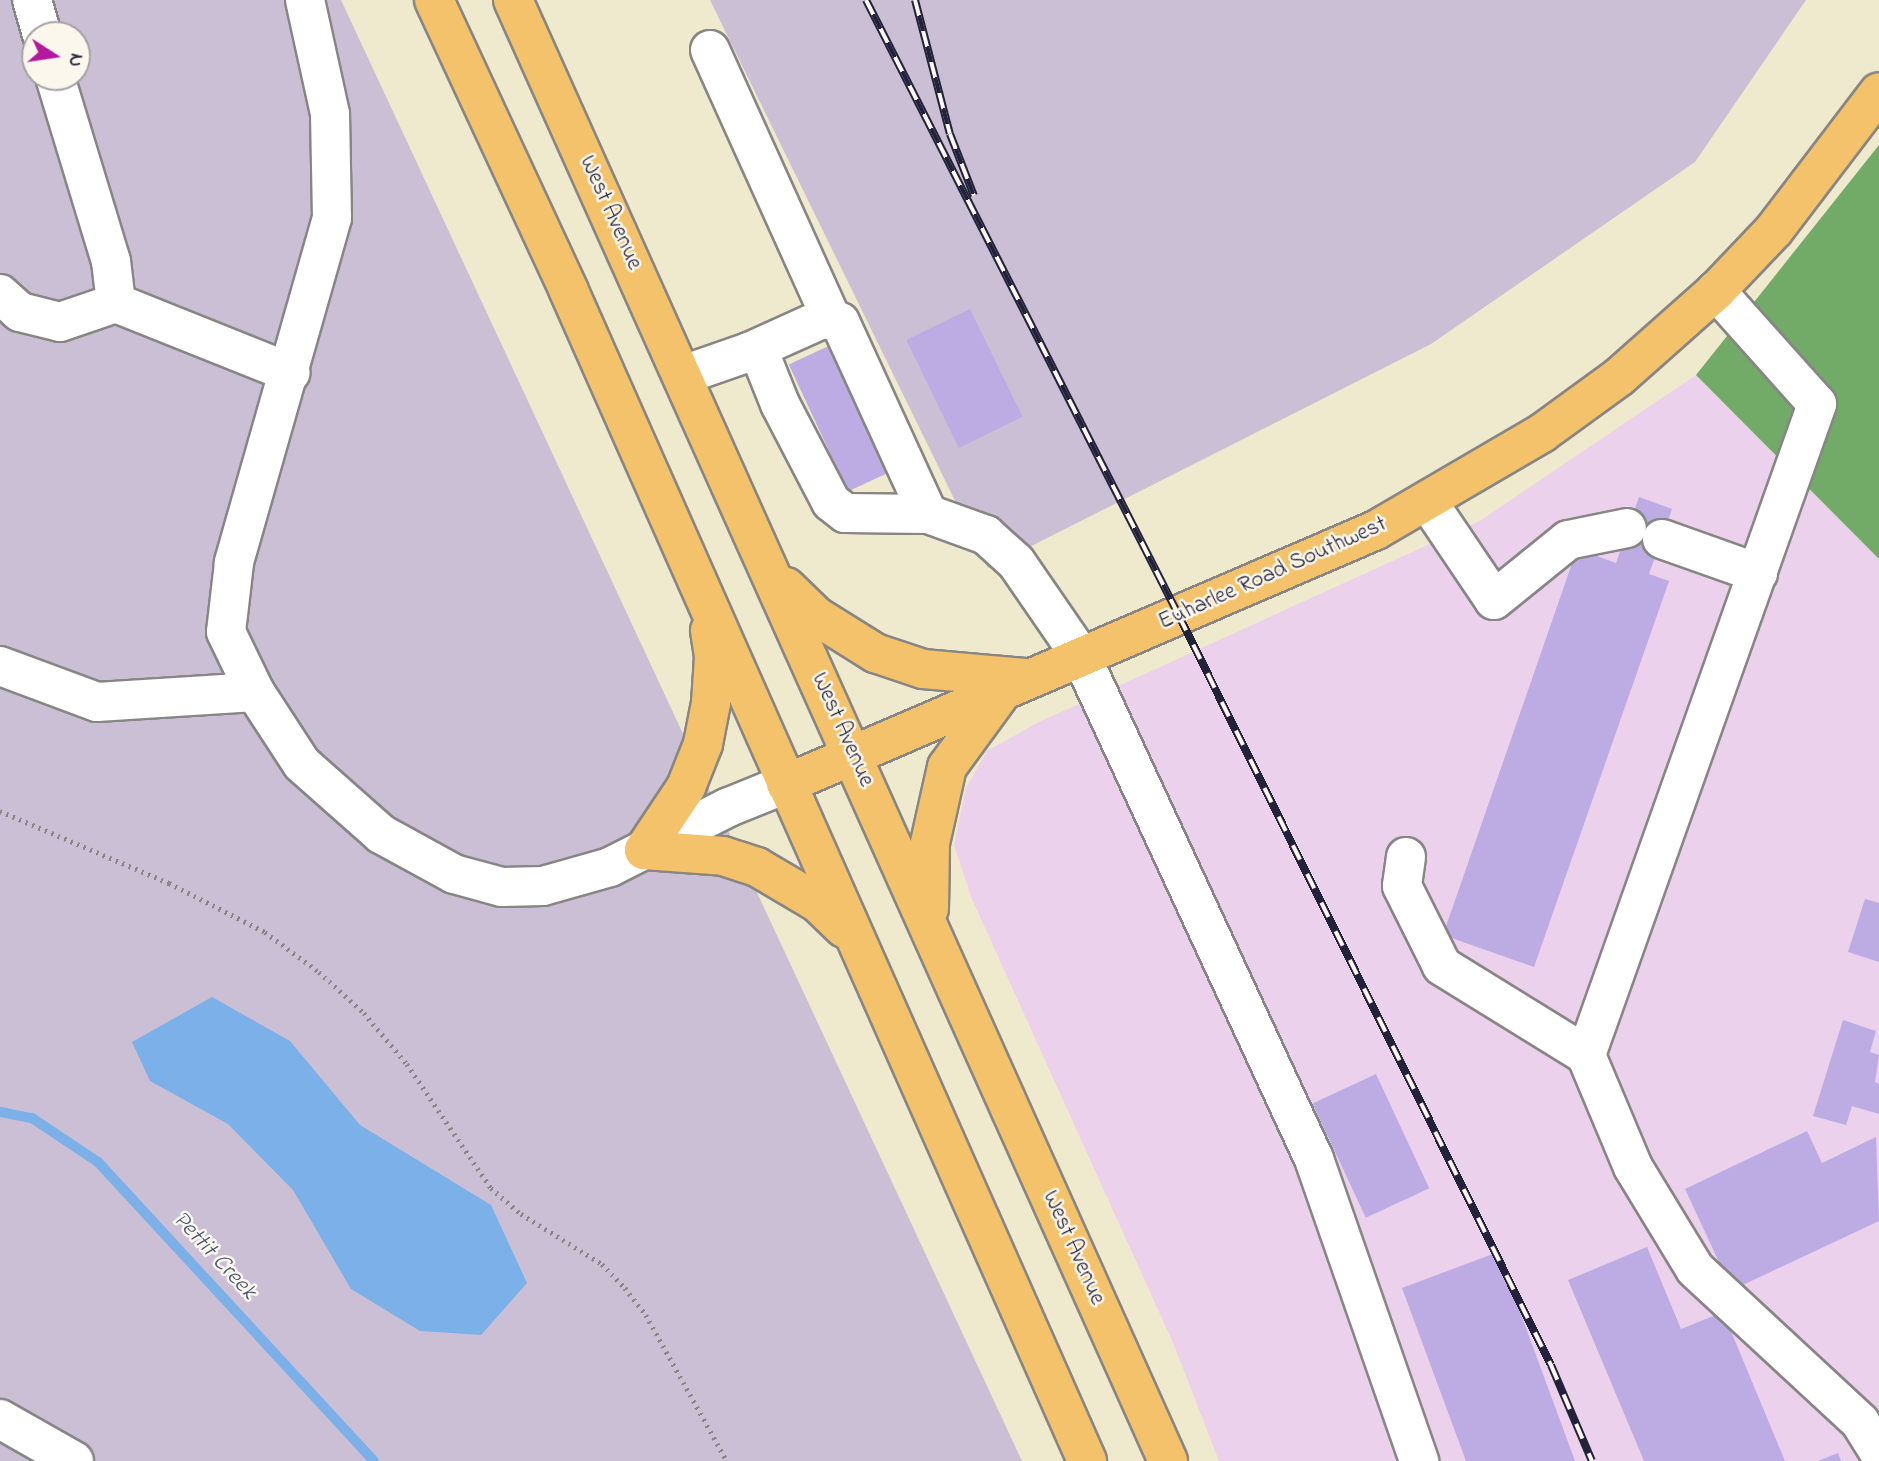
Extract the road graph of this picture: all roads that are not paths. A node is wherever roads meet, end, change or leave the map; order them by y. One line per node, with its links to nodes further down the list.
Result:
1 (32, 0): 5 (street)
2 (305, 0): 14 (street)
3 (434, 0): 20 (main road)
4 (513, 0): 15 (main road, West Avenue)
5 (39, 21)
6 (710, 50): 12 (street)
7 (59, 91): 11 (street)
8 (1879, 92): 9 (main road, Euharlee Road Southwest)
9 (1716, 291): 16 (main road, Euharlee Road Southwest); 18 (street)
10 (0, 294): 11 (street)
11 (116, 303): 14 (street)
12 (831, 318): 13 (street); 17 (street)
13 (749, 352): 15 (street); 17 (street)
14 (291, 373): 24 (street)
15 (683, 374): 19 (main road, West Avenue)
16 (1429, 502): 18 (street); 21 (main road, Euharlee Road Southwest)
17 (929, 514): 21 (street)
18 (1758, 573): 32 (street)
19 (773, 574): 23 (main road); 26 (main road, West Avenue)
20 (705, 600): 27 (main road); 28 (main road)
21 (1082, 658): 23 (main road, Euharlee Road Southwest); 38 (street)
22 (0, 666): 24 (street)
23 (1038, 679): 25 (main road, Euharlee Road Southwest)
24 (254, 692): 28 (street)
25 (1000, 695): 26 (main road, Euharlee Road Southwest); 30 (main road)
26 (852, 757): 27 (main road, Euharlee Road Southwest); 30 (main road, West Avenue)
27 (786, 784): 28 (street); 31 (main road)
28 (644, 850): 31 (main road)
29 (1406, 857): 32 (street)
30 (929, 921): 37 (main road, West Avenue)
31 (854, 938): 36 (main road)
32 (1587, 1055): 34 (street)
33 (0, 1419): 35 (street)
34 (1879, 1452)
35 (74, 1461)
36 (1087, 1461)
37 (1168, 1461)
38 (1419, 1461)

